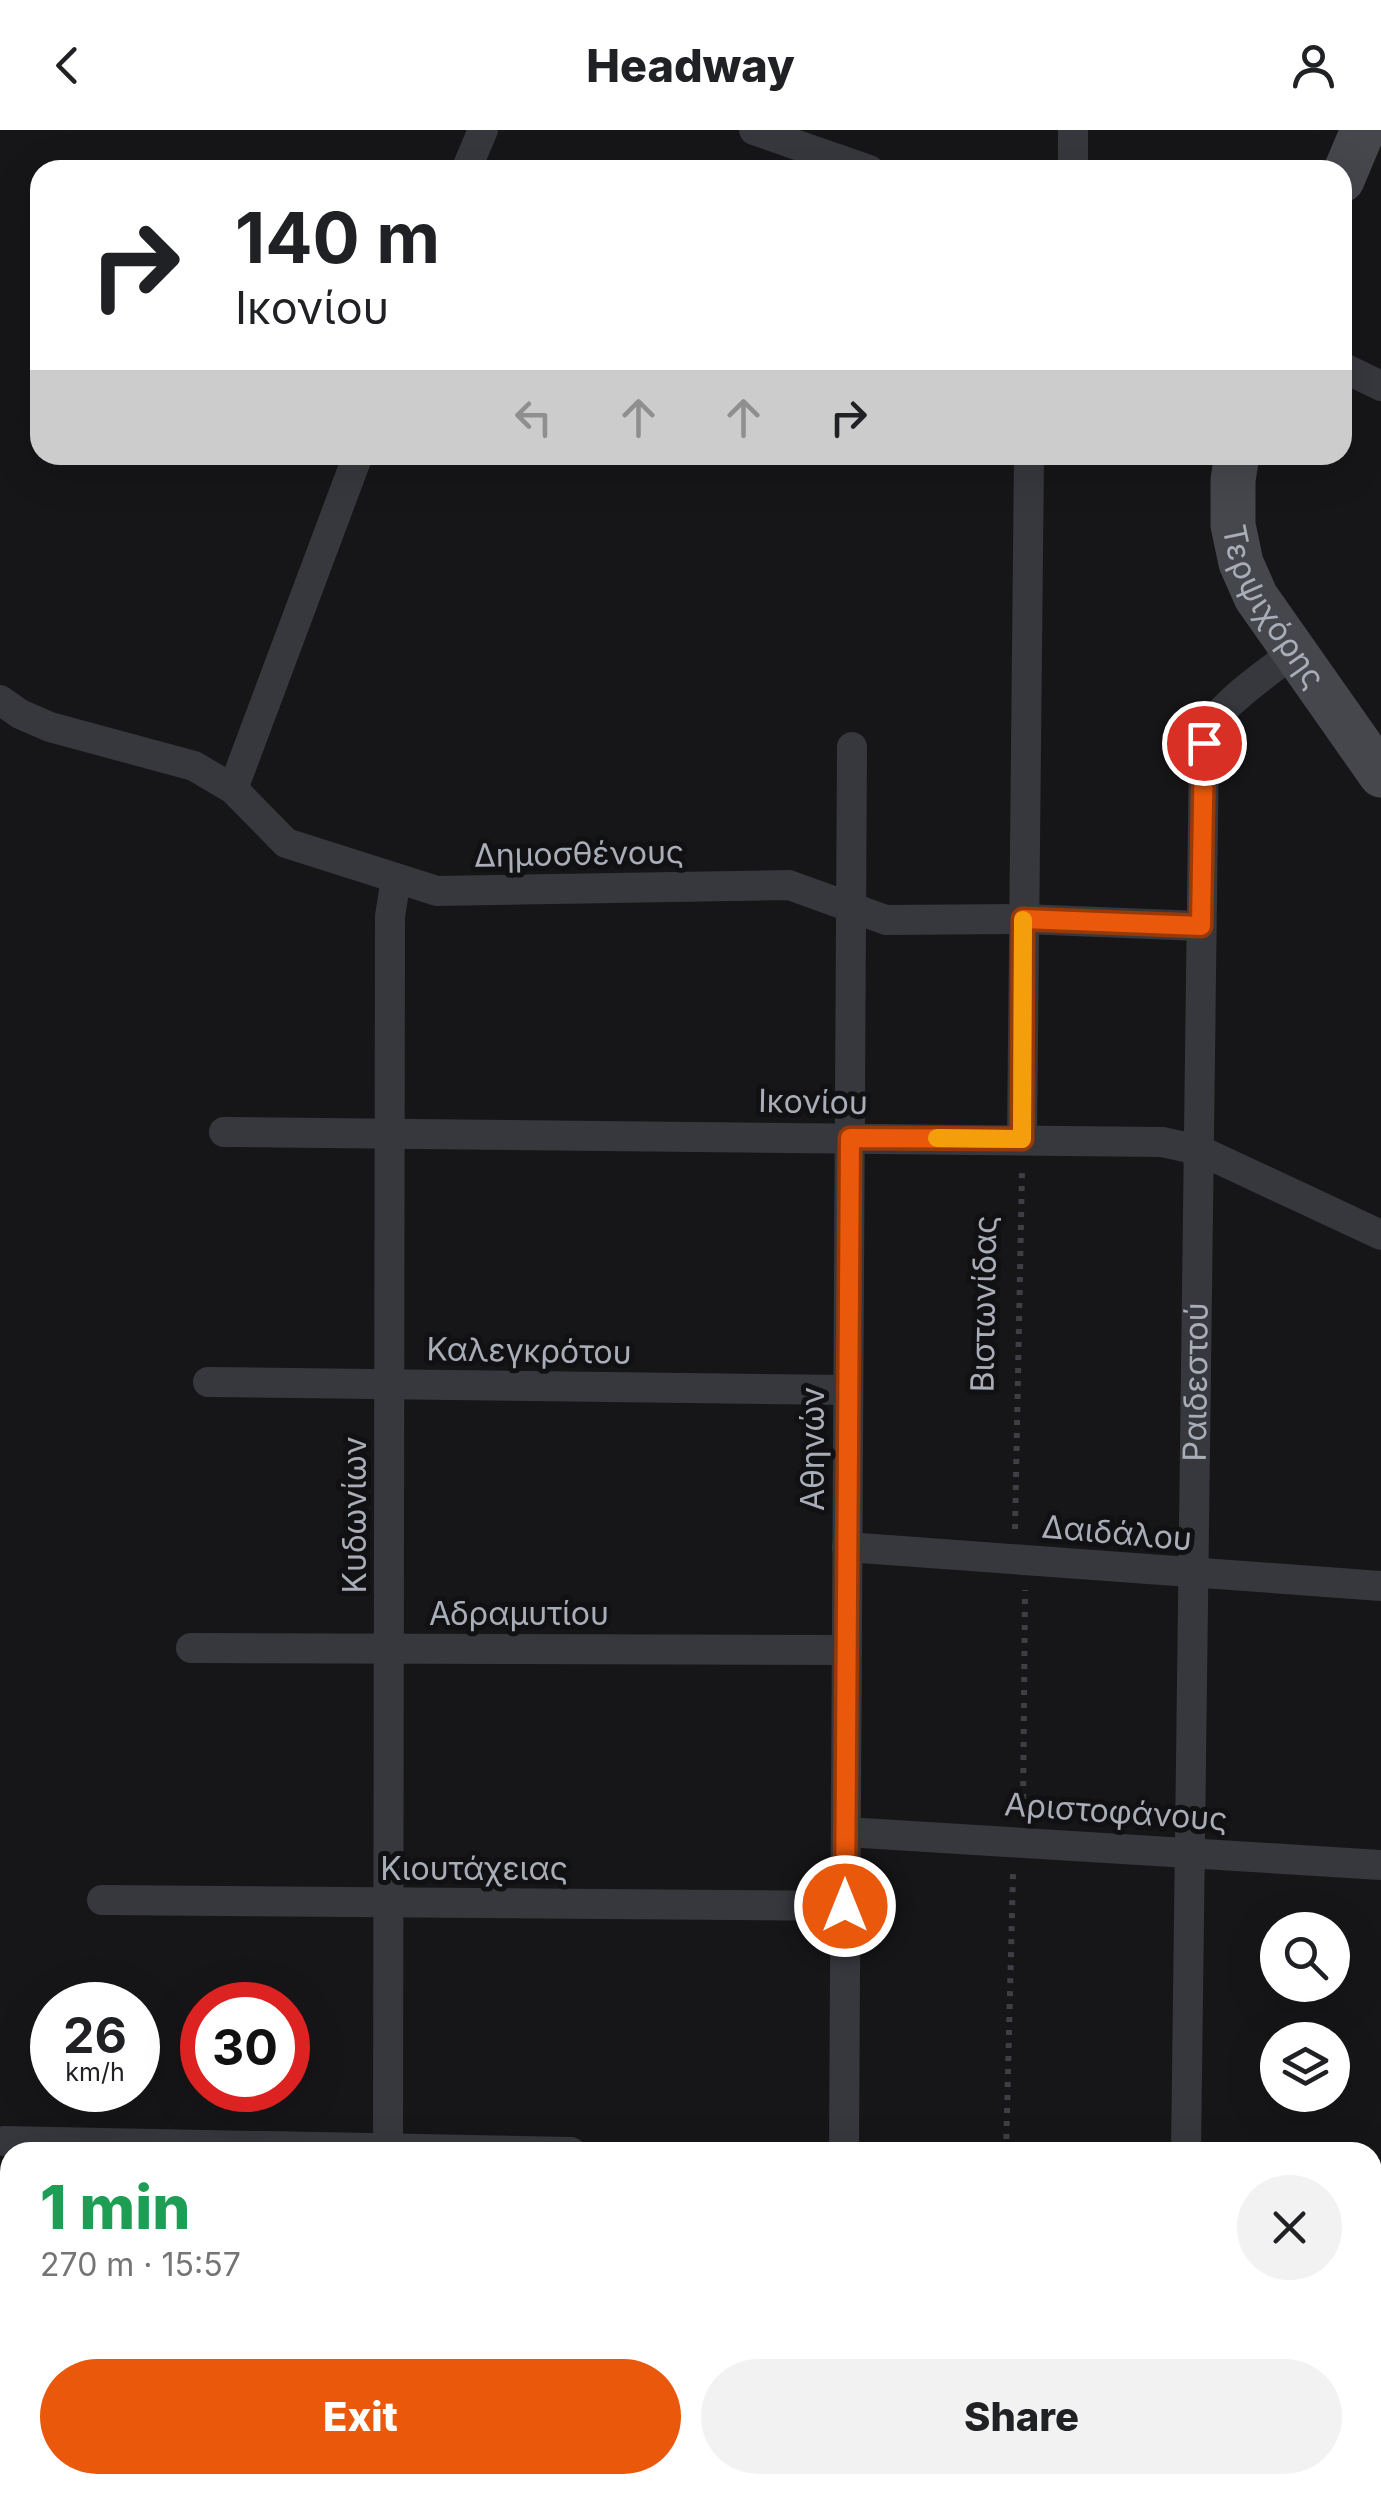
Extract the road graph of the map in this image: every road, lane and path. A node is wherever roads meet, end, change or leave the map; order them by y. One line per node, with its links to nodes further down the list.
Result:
1 (483, 130): 5 (street)
2 (754, 130): 6 (street)
3 (1072, 130): 7 (street)
4 (1364, 130): 8 (street)
5 (470, 160)
6 (840, 160)
7 (1073, 160)
8 (1351, 160)
9 (1352, 372): 10 (street)
10 (1381, 386)
11 (354, 465): 18 (street)
12 (1029, 465): 21 (street)
13 (1236, 465): 14 (street, Τερψιχόρης)
14 (1294, 652): 17 (street, Τερψιχόρης); 22 (street, Ραιδεστού)
15 (0, 700): 18 (street, Δημοσθένους)
16 (852, 747): 20 (street, Αθηνών)
17 (1374, 757)
18 (233, 789): 19 (street, Δημοσθένους)
19 (396, 879): 20 (street, Δημοσθένους); 24 (street, Κυδωνίων)
20 (851, 908): 21 (street, Δημοσθένους); 25 (street, Αθηνών)
21 (1023, 919): 22 (street, Δημοσθένους); 26 (street)
22 (1201, 926): 27 (street, Ραιδεστού)
23 (224, 1132): 24 (street, Ικονίου)
24 (390, 1133): 25 (street, Ικονίου); 30 (street, Κυδωνίων)
25 (850, 1138): 26 (street, Ικονίου); 31 (street, Αθηνών)
26 (1022, 1139): 27 (street, Ικονίου); 33 (path, Βιστωνίδας)
27 (1199, 1150): 28 (street, Ικονίου); 34 (street, Ραιδεστού)
28 (1381, 1235)
29 (208, 1382): 30 (street, Καλεγκρότου)
30 (391, 1385): 31 (street, Καλεγκρότου); 37 (street, Κυδωνίων)
31 (848, 1390): 32 (street, Αθηνών)
32 (848, 1547): 33 (street, Δαιδάλου); 38 (street, Αθηνών)
33 (1018, 1560): 34 (street, Δαιδάλου); 40 (path, Βιστωνίδας)
34 (1194, 1574): 35 (street, Δαιδάλου); 41 (street, Ραιδεστού)
35 (1381, 1586)
36 (191, 1648): 37 (street, Αδραμυτίου)
37 (390, 1648): 38 (street, Αδραμυτίου); 44 (street, Κυδωνίων)
38 (847, 1650): 39 (street, Αθηνών)
39 (846, 1832): 40 (street, Αριστοφάνους); 45 (street, Αθηνών)
40 (1018, 1840): 41 (street, Αριστοφάνους); 50 (path, Βιστωνίδας)
41 (1190, 1852): 42 (street, Αριστοφάνους); 51 (street, Ραιδεστού)
42 (1381, 1865)
43 (102, 1900): 44 (street, Κιουτάχειας)
44 (389, 1903): 45 (street, Κιουτάχειας); 48 (street, Κυδωνίων)
45 (845, 1906): 49 (street, Αθηνών)
46 (4, 2141): 47 (street)
47 (47, 2142)
48 (388, 2142)
49 (844, 2142)
50 (1006, 2142)
51 (1186, 2142)

